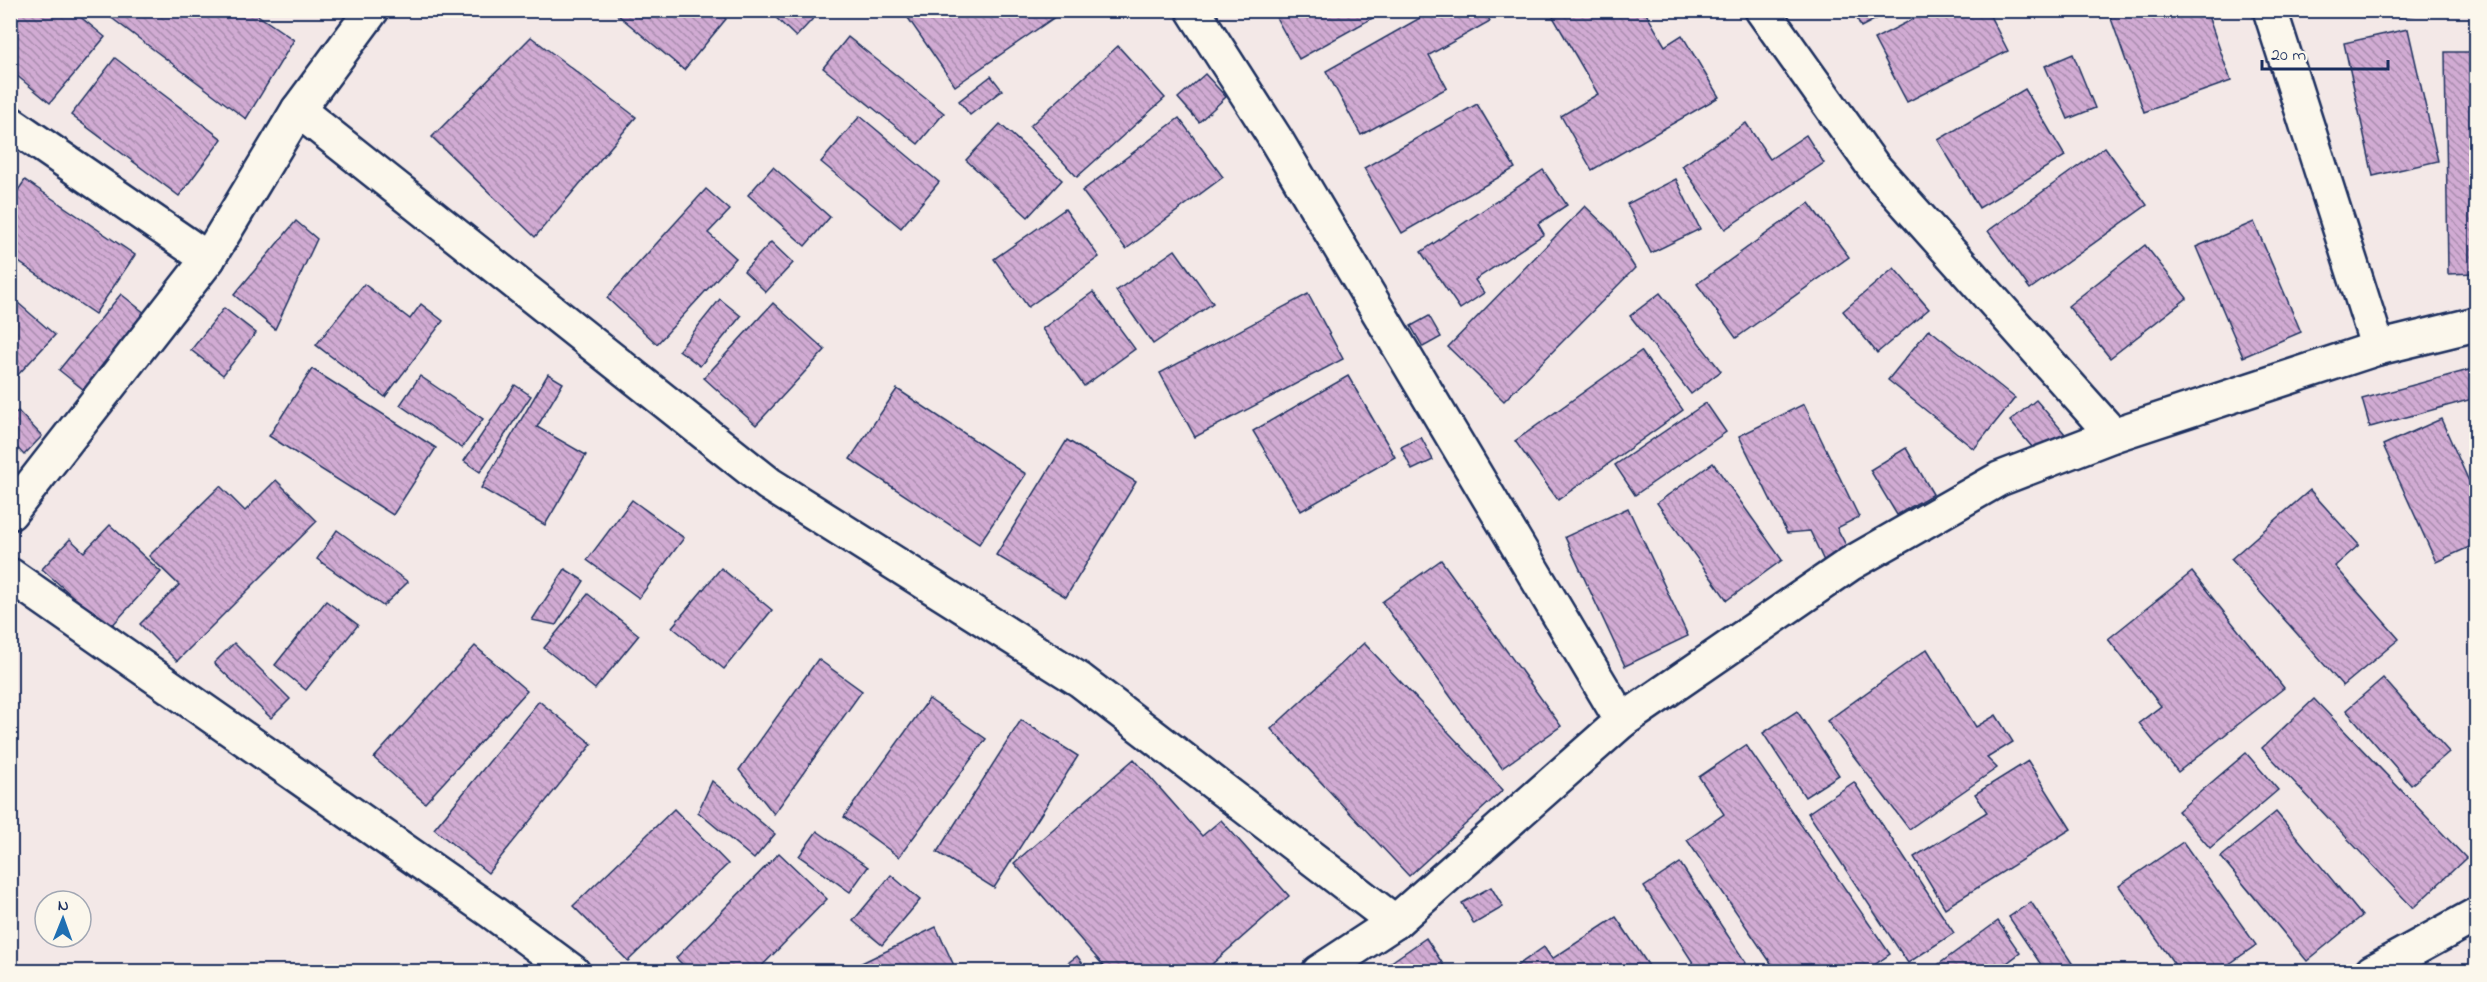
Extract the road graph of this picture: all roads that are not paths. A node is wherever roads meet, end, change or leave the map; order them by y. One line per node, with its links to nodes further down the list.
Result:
1 (372, 10): 5 (street)
2 (1193, 10): 13 (street)
3 (1762, 10): 10 (street)
4 (2270, 10): 9 (street)
5 (298, 110): 7 (street); 15 (street)
6 (10, 123): 7 (street)
7 (208, 259): 11 (street)
8 (2476, 324): 9 (street)
9 (2378, 348): 10 (street)
10 (2113, 435): 13 (street)
11 (10, 513)
12 (10, 575): 16 (street)
13 (1622, 721): 15 (street)
14 (2476, 915): 18 (street)
15 (1395, 922): 17 (street)
16 (573, 972)
17 (1319, 972)
18 (2372, 972)

